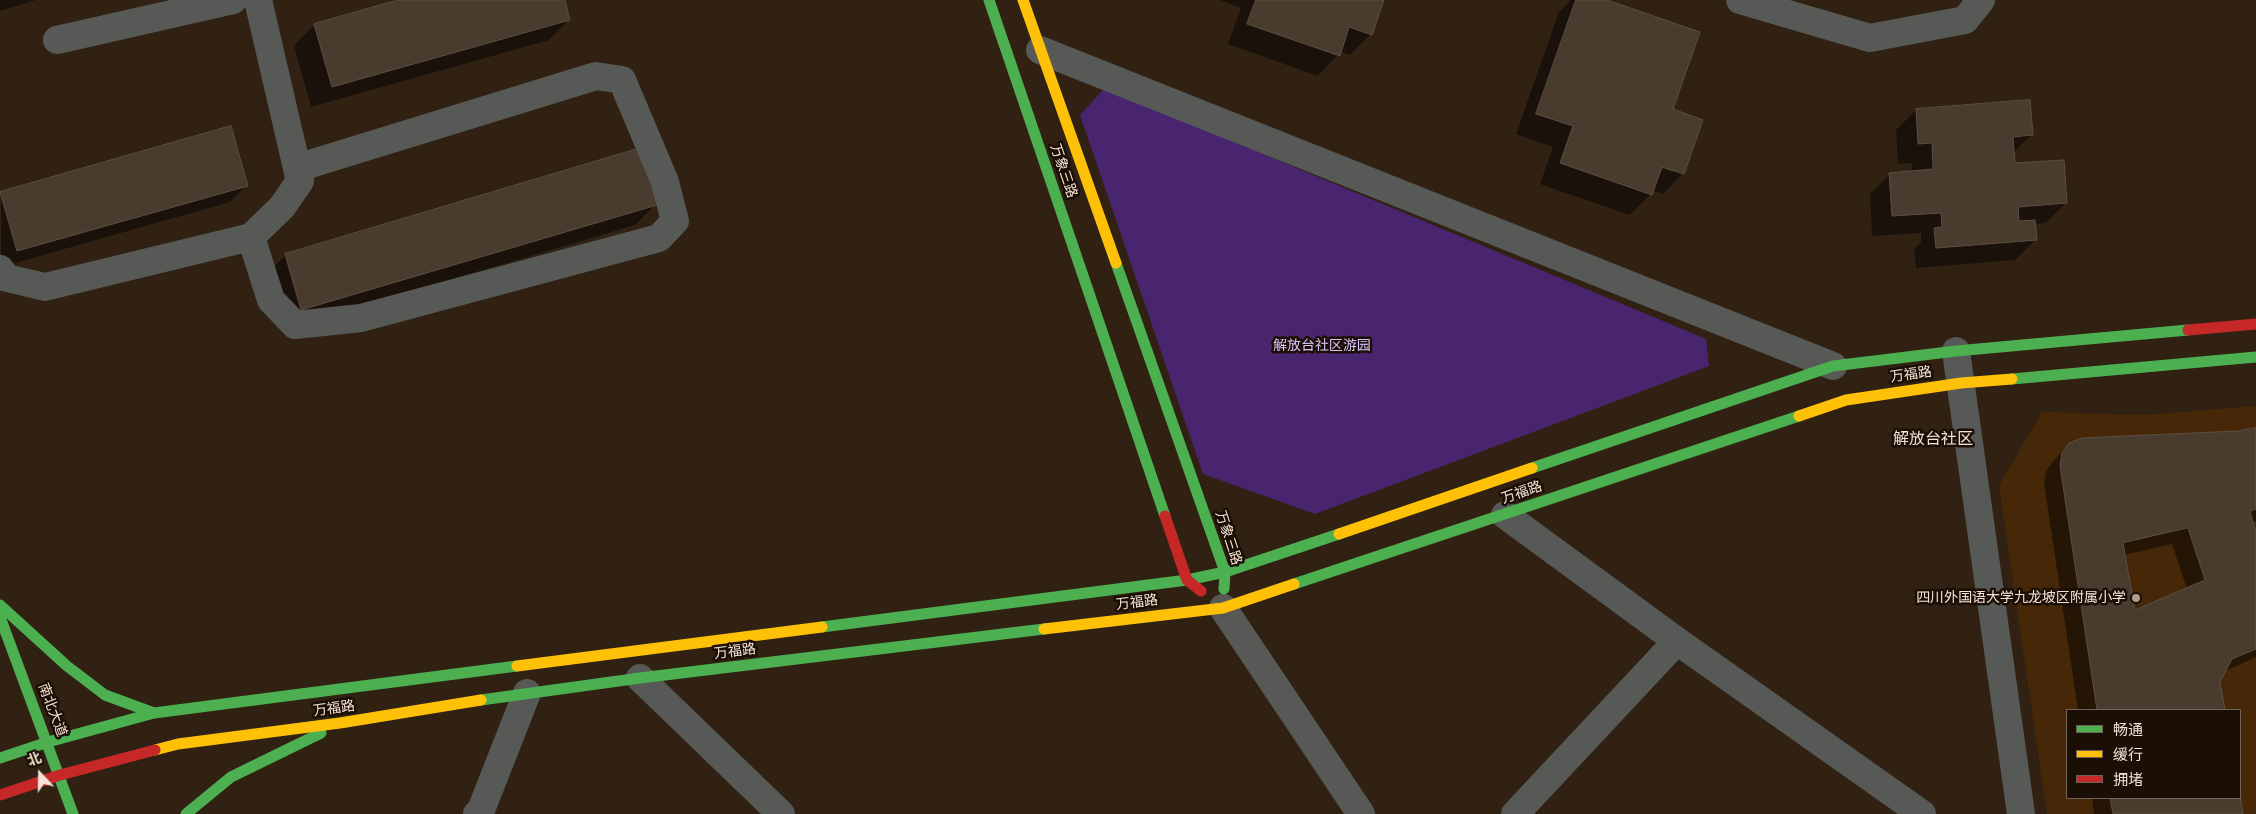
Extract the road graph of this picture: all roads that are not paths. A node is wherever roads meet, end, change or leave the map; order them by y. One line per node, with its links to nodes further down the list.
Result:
1 (233, 0): 7 (street)
2 (258, 0): 9 (street)
3 (989, 0): 19 (street, 万象三路)
4 (1023, 0): 8 (street, 万象三路)
5 (1740, 0): 6 (street)
6 (1981, 0)
7 (57, 40)
8 (1040, 50): 15 (street); 18 (street, 万象三路)
9 (297, 168): 10 (street); 10 (street)
10 (252, 237): 11 (street)
11 (0, 269)
12 (2256, 324): 13 (street, 万福路)
13 (1956, 351): 15 (street, 万福路); 16 (street)
14 (2256, 357): 16 (street, 万福路)
15 (1833, 366): 18 (street, 万福路)
16 (1961, 383): 17 (street, 万福路); 39 (street)
17 (1506, 515): 21 (street, 万福路); 23 (street)
18 (1225, 572): 19 (street, 万福路); 21 (street, 万象三路)
19 (1187, 580): 21 (street); 26 (street, 万福路)
20 (0, 605): 26 (street)
21 (1222, 608): 24 (street, 万福路); 36 (street)
22 (0, 617): 28 (street, 南北大道)
23 (1677, 641): 37 (street); 38 (street)
24 (640, 678): 25 (street, 万福路); 35 (street)
25 (527, 693): 27 (street, 万福路); 34 (street)
26 (154, 713): 28 (street, 万福路)
27 (340, 723): 30 (street, 万福路); 33 (street)
28 (48, 742): 29 (street, 万福路); 30 (street, 南北大道)
29 (0, 758)
30 (60, 775): 31 (street, 万福路); 32 (street, 南北大道)
31 (0, 795)
32 (73, 814)
33 (186, 814)
34 (478, 814)
35 (780, 814)
36 (1360, 814)
37 (1515, 814)
38 (1922, 814)
39 (2021, 814)

